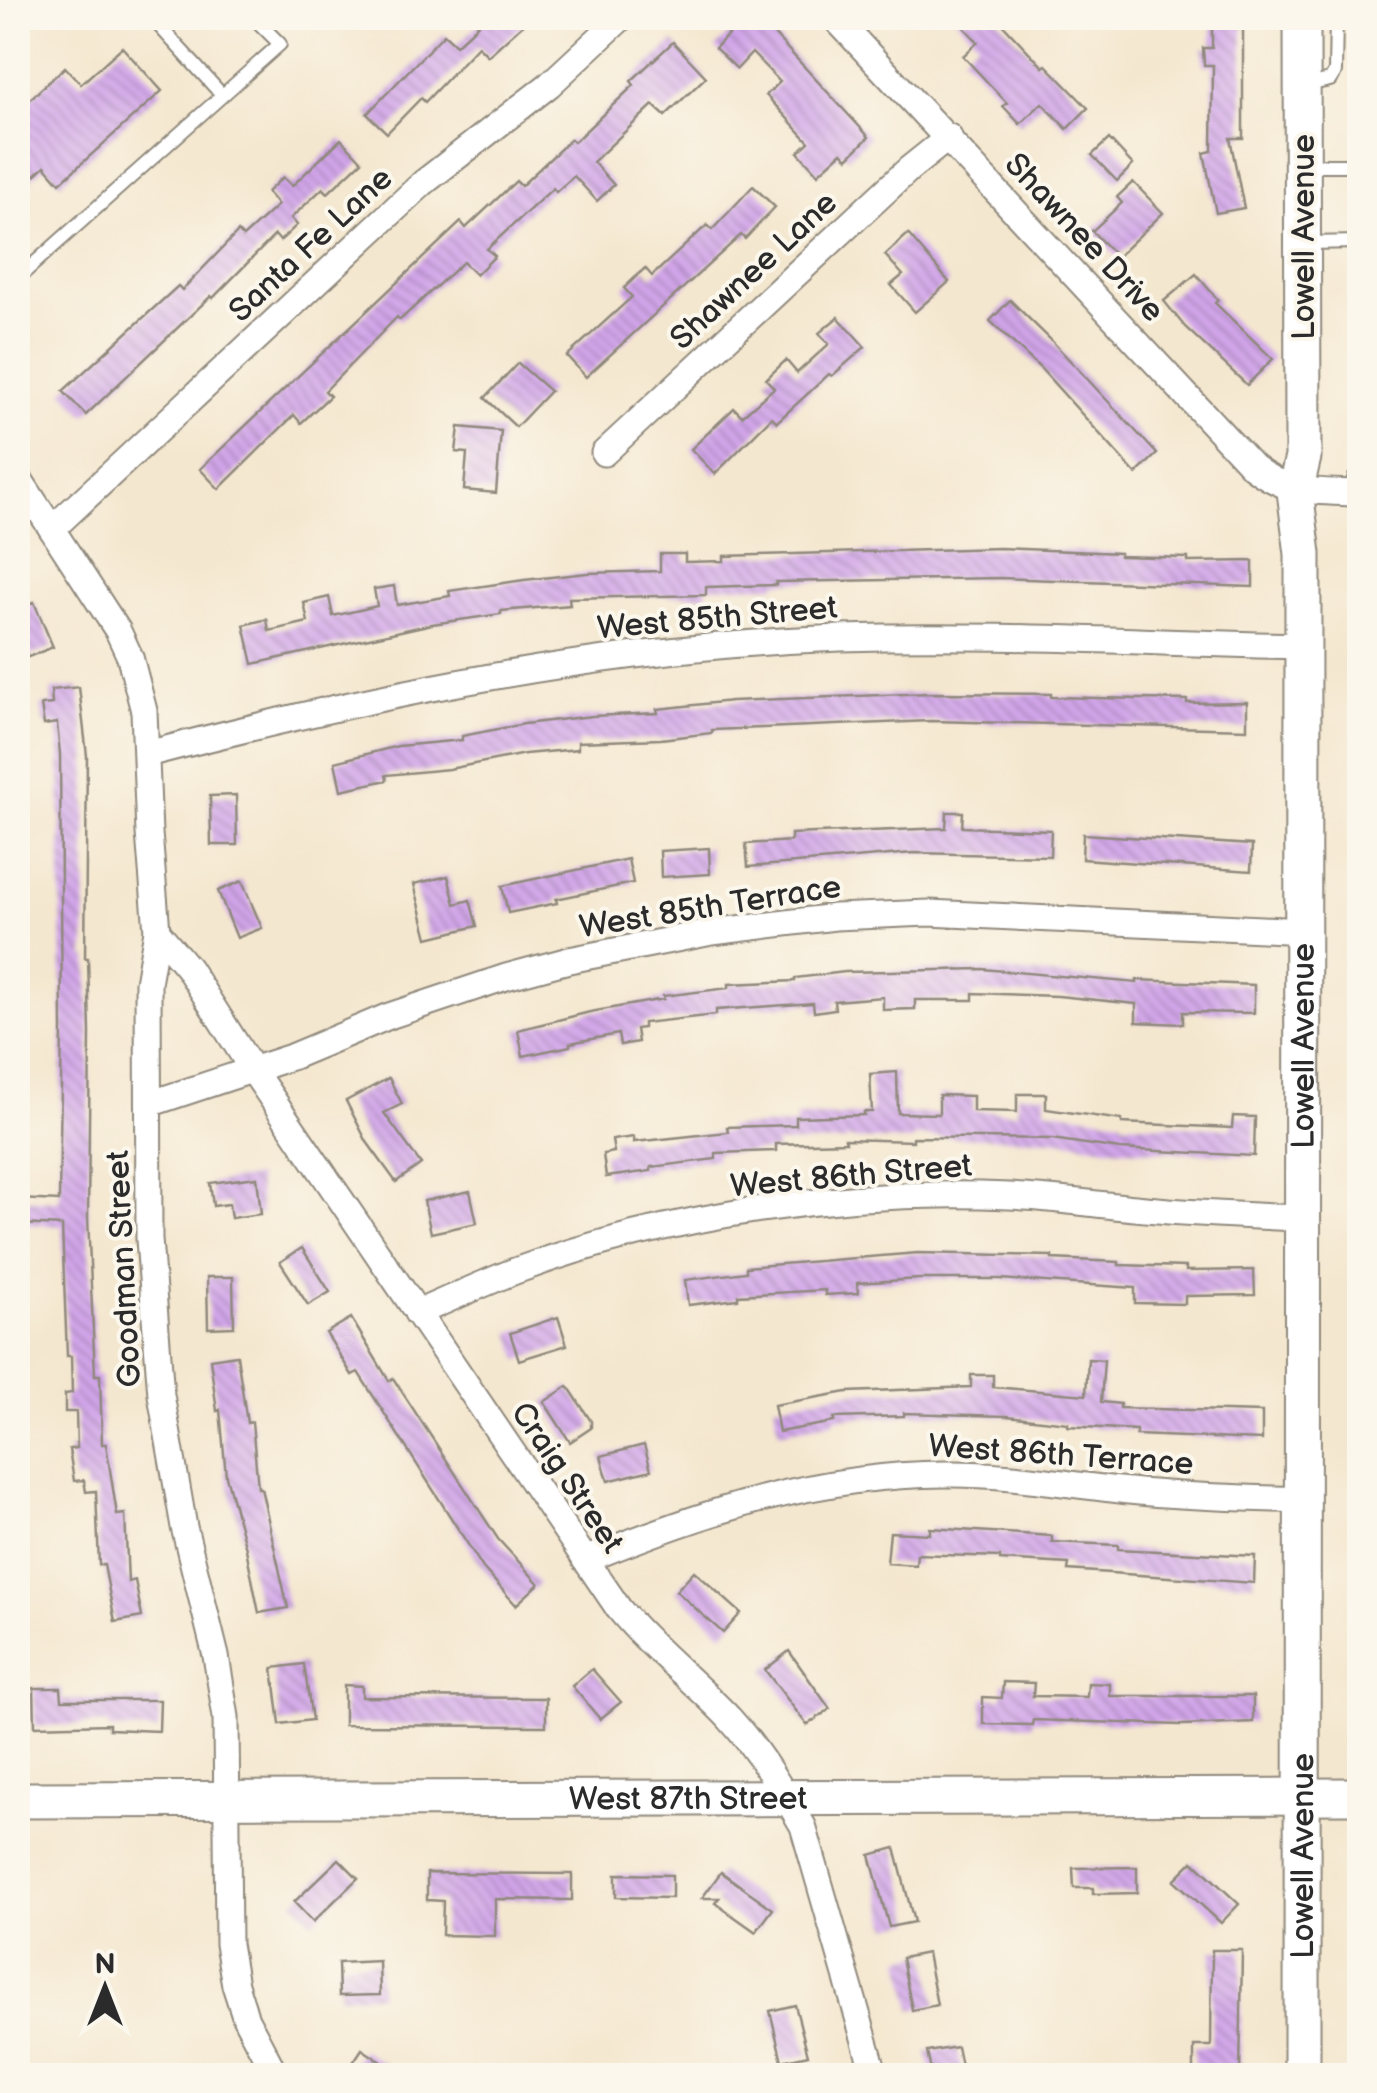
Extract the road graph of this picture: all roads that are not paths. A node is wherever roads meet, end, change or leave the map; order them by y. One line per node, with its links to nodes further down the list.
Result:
1 (152, 18): 8 (lane)
2 (254, 18): 8 (lane)
3 (621, 18): 20 (street, Santa Fe Lane)
4 (836, 18): 9 (street, Shawnee Drive)
5 (1302, 18): 7 (street, Lowell Avenue)
6 (1336, 18): 7 (lane)
7 (1302, 85): 11 (street, Lowell Avenue)
8 (222, 95): 14 (lane)
9 (948, 137): 15 (street, Shawnee Lane); 18 (street, Shawnee Drive)
10 (1360, 164): 11 (lane)
11 (1303, 165): 13 (street, Lowell Avenue)
12 (1360, 242): 13 (lane)
13 (1303, 243): 18 (street, Lowell Avenue)
14 (18, 278)
15 (604, 453)
16 (1360, 466): 19 (lane)
17 (18, 478): 20 (street, Goodman Street)
18 (1295, 491): 19 (street); 21 (street, Lowell Avenue)
19 (1354, 493)
20 (52, 529): 22 (street, Goodman Street)
21 (1303, 646): 22 (street, West 85th Street); 24 (street, Lowell Avenue)
22 (146, 754): 23 (street, Goodman Street)
23 (157, 931): 25 (street, Craig Street); 26 (street, Goodman Street)
24 (1304, 931): 25 (street, West 85th Terrace); 27 (street, Lowell Avenue)
25 (252, 1069): 26 (street, West 85th Terrace); 28 (street, Craig Street)
26 (148, 1104): 34 (street, Goodman Street)
27 (1304, 1218): 28 (street, West 86th Street); 29 (street, Lowell Avenue)
28 (417, 1313): 30 (street, Craig Street)
29 (1304, 1500): 30 (street, West 86th Terrace); 32 (street, Lowell Avenue)
30 (586, 1560): 33 (street, Craig Street)
31 (1360, 1796): 32 (street, West 87th Street)
32 (1305, 1797): 33 (street, West 87th Street); 38 (street, Lowell Avenue)
33 (786, 1798): 34 (street, West 87th Street); 37 (street, Craig Street)
34 (227, 1799): 35 (street, West 87th Street); 36 (street, Goodman Street)
35 (18, 1800)
36 (276, 2076)
37 (876, 2076)
38 (1302, 2076)

